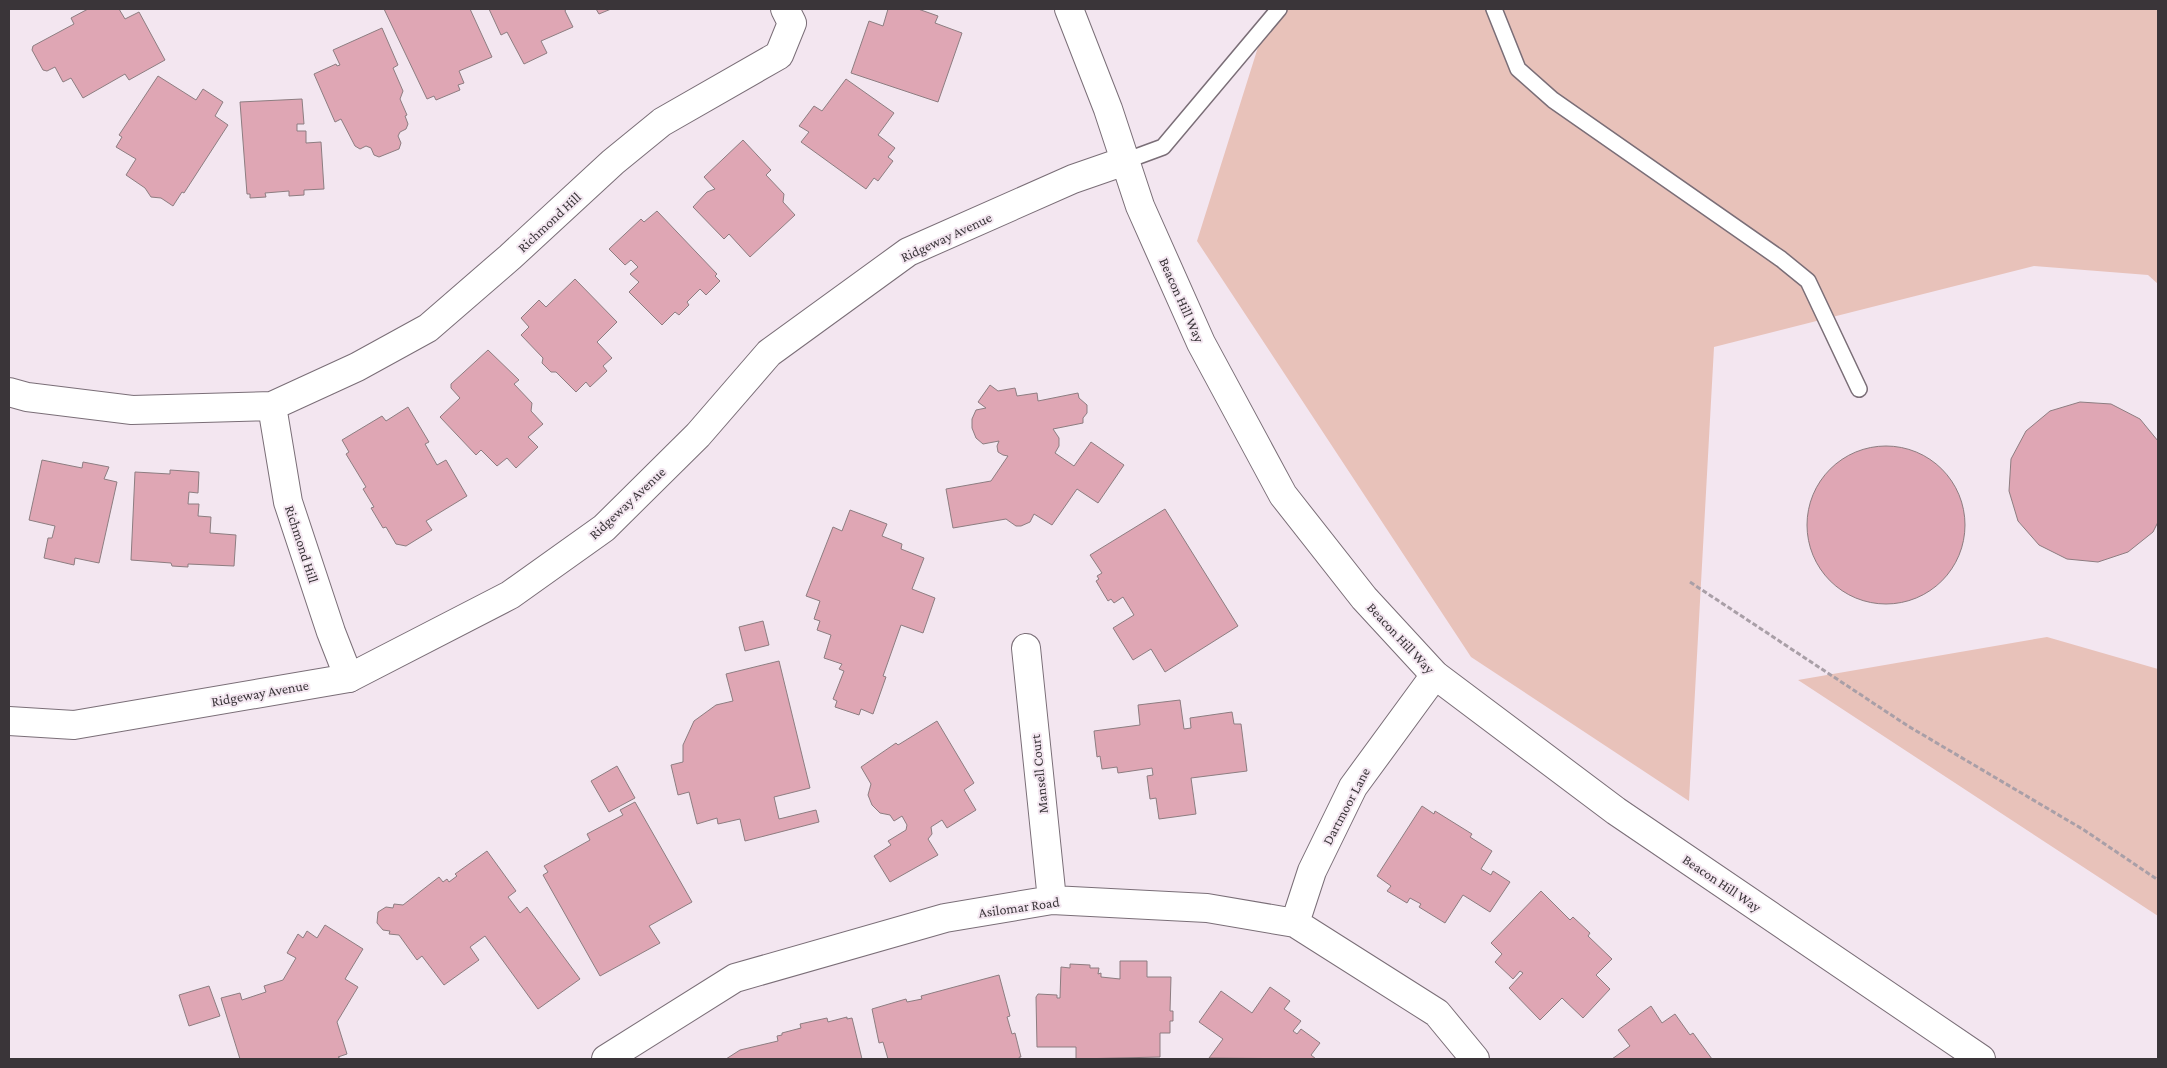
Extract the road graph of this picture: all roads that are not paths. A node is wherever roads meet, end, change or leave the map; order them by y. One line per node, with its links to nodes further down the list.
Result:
1 (785, 9): 8 (street, Richmond Hill)
2 (1069, 9): 5 (street, Beacon Hill Way)
3 (1279, 9): 5 (lane)
4 (1494, 9): 6 (lane)
5 (1125, 161): 10 (street, Beacon Hill Way); 11 (street, Ridgeway Avenue)
6 (1859, 389)
7 (9, 392): 8 (street, Richmond Hill)
8 (272, 406): 11 (street, Richmond Hill)
9 (1026, 648): 13 (street, Mansell Court)
10 (1435, 675): 14 (street, Dartmoor Lane); 17 (street, Beacon Hill Way)
11 (349, 678): 12 (street, Ridgeway Avenue)
12 (9, 721)
13 (1052, 900): 14 (street, Asilomar Road); 15 (street, Asilomar Road)
14 (1296, 923): 16 (street, Asilomar Road)
15 (606, 1059)
16 (1475, 1059)
17 (1981, 1059)

